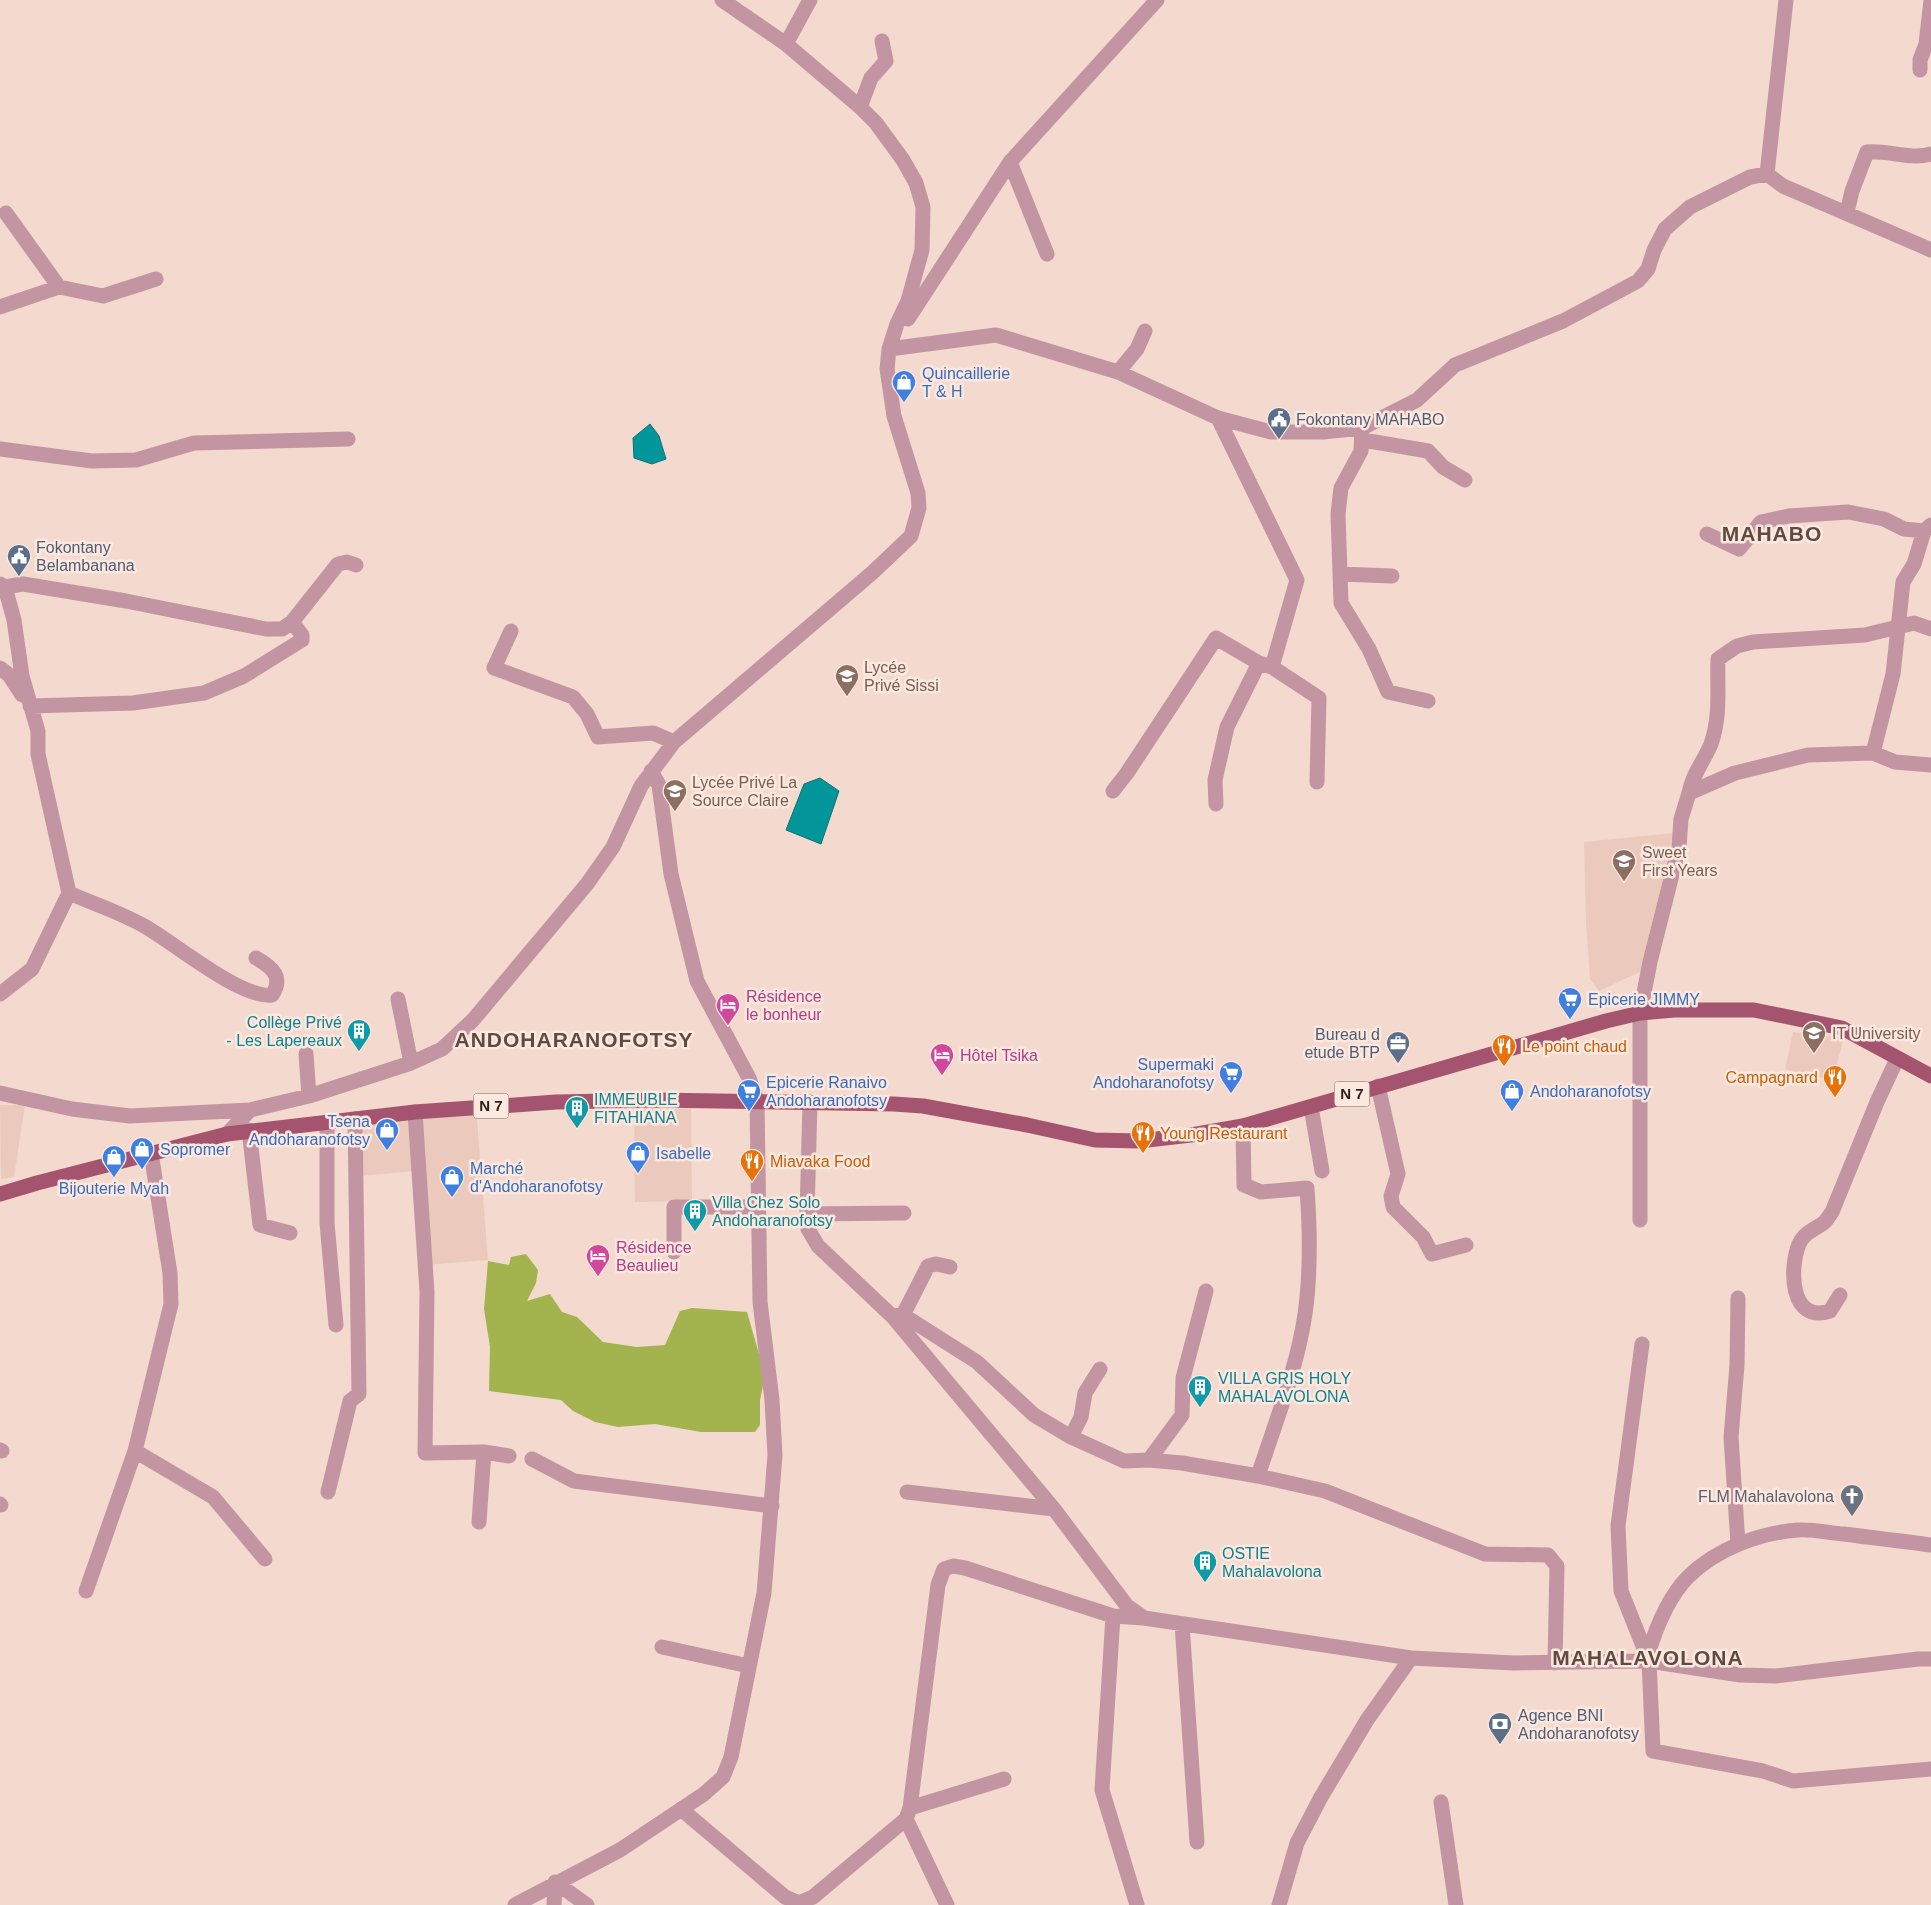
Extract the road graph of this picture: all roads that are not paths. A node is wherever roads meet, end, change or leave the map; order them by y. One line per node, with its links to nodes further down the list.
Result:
1 (722, 0): 7 (street)
2 (810, 0): 7 (street)
3 (1157, 0): 11 (street)
4 (1786, 0): 12 (street)
5 (1931, 0): 8 (street)
6 (882, 40): 9 (street)
7 (786, 44): 9 (street)
8 (1920, 70)
9 (860, 108): 21 (street)
10 (1931, 154): 13 (street)
11 (1010, 162): 16 (street); 21 (street)
12 (1767, 174): 13 (street); 24 (street)
13 (1848, 212): 15 (street)
14 (6, 213): 18 (street)
15 (1931, 250)
16 (1047, 254)
17 (156, 279): 18 (street)
18 (59, 287): 19 (street)
19 (0, 307)
20 (1145, 331): 22 (street)
21 (889, 350): 22 (street); 42 (street)
22 (1118, 372): 23 (street)
23 (1218, 418): 24 (street); 38 (street)
24 (1362, 434): 27 (street); 31 (street)
25 (348, 439): 26 (street)
26 (0, 449)
27 (1465, 480)
28 (1927, 528): 29 (street); 35 (street)
29 (1707, 534)
30 (356, 565): 34 (street)
31 (1340, 574): 32 (street); 40 (street)
32 (1392, 576)
33 (3, 586): 34 (street); 41 (street)
34 (292, 622): 41 (street)
35 (1900, 626): 36 (street); 43 (street); 48 (street)
36 (1931, 629)
37 (511, 631): 42 (street)
38 (1266, 665): 46 (street); 47 (street); 49 (street)
39 (0, 668): 41 (street)
40 (1428, 701)
41 (30, 706): 50 (street)
42 (674, 742): 45 (street)
43 (1872, 752): 44 (street); 48 (street)
44 (1930, 760)
45 (651, 771): 57 (street); 62 (street)
46 (1317, 782)
47 (1113, 791)
48 (1688, 793): 54 (street)
49 (1216, 804)
50 (69, 893): 51 (street); 52 (street)
51 (256, 958)
52 (0, 994)
53 (398, 999): 57 (street)
54 (1640, 1014): 56 (main road, N 7); 59 (main road, N 7); 78 (street)
55 (306, 1054): 61 (street)
56 (1897, 1059): 58 (main road, N 7); 84 (street)
57 (411, 1064): 61 (street)
58 (1931, 1076)
59 (1378, 1086): 64 (main road, N 7); 80 (street)
60 (0, 1093): 65 (street)
61 (309, 1096): 65 (street)
62 (757, 1101): 63 (main road, N 7); 66 (main road, N 7); 75 (street)
63 (810, 1102): 69 (main road, N 7); 76 (street)
64 (1311, 1107): 69 (main road, N 7); 73 (street)
65 (250, 1110): 71 (street)
66 (415, 1112): 67 (main road, N 7); 92 (street)
67 (355, 1119): 68 (main road, N 7); 97 (street)
68 (326, 1122): 70 (main road, N 7); 87 (street)
69 (1243, 1126): 96 (street)
70 (249, 1130): 71 (main road, N 7); 79 (street)
71 (227, 1134): 72 (main road, N 7)
72 (152, 1153): 74 (main road, N 7); 91 (street)
73 (1322, 1171)
74 (0, 1194)
75 (759, 1207): 81 (street); 99 (street)
76 (807, 1214): 77 (street); 86 (street)
77 (904, 1214)
78 (1640, 1220)
79 (290, 1233)
80 (1466, 1245)
81 (674, 1252)
82 (950, 1267): 86 (street)
83 (1206, 1291): 95 (street)
84 (1840, 1295)
85 (1738, 1298): 102 (street)
86 (898, 1315): 90 (street); 100 (street)
87 (336, 1326)
88 (1642, 1344): 110 (street)
89 (1100, 1369): 90 (street)
90 (1071, 1437): 95 (street)
91 (136, 1451): 104 (street); 105 (street)
92 (484, 1452): 93 (street); 101 (street)
93 (510, 1456)
94 (532, 1458): 99 (street)
95 (1149, 1460): 96 (street)
96 (1258, 1476): 113 (street)
97 (328, 1492)
98 (907, 1492): 100 (street)
99 (772, 1506): 114 (street)
100 (1054, 1509): 107 (street)
101 (479, 1522)
102 (1738, 1544): 103 (street); 110 (street)
103 (1931, 1545)
104 (265, 1559)
105 (86, 1591)
106 (1113, 1616): 107 (street); 119 (street); 126 (street)
107 (1144, 1618): 108 (street)
108 (1182, 1624): 111 (street); 120 (street)
109 (662, 1647): 114 (street)
110 (1649, 1657): 112 (street); 113 (street); 115 (street)
111 (1411, 1658): 113 (street); 127 (street)
112 (1931, 1659)
113 (1555, 1663)
114 (749, 1666): 118 (street)
115 (1931, 1769)
116 (1004, 1779): 119 (street)
117 (1441, 1802): 128 (street)
118 (681, 1809): 119 (street); 121 (street)
119 (908, 1813): 125 (street)
120 (1197, 1842)
121 (555, 1882): 122 (street); 123 (street); 124 (street)
122 (515, 1905)
123 (554, 1905)
124 (587, 1905)
125 (947, 1905)
126 (1137, 1905)
127 (1279, 1905)
128 (1456, 1905)

